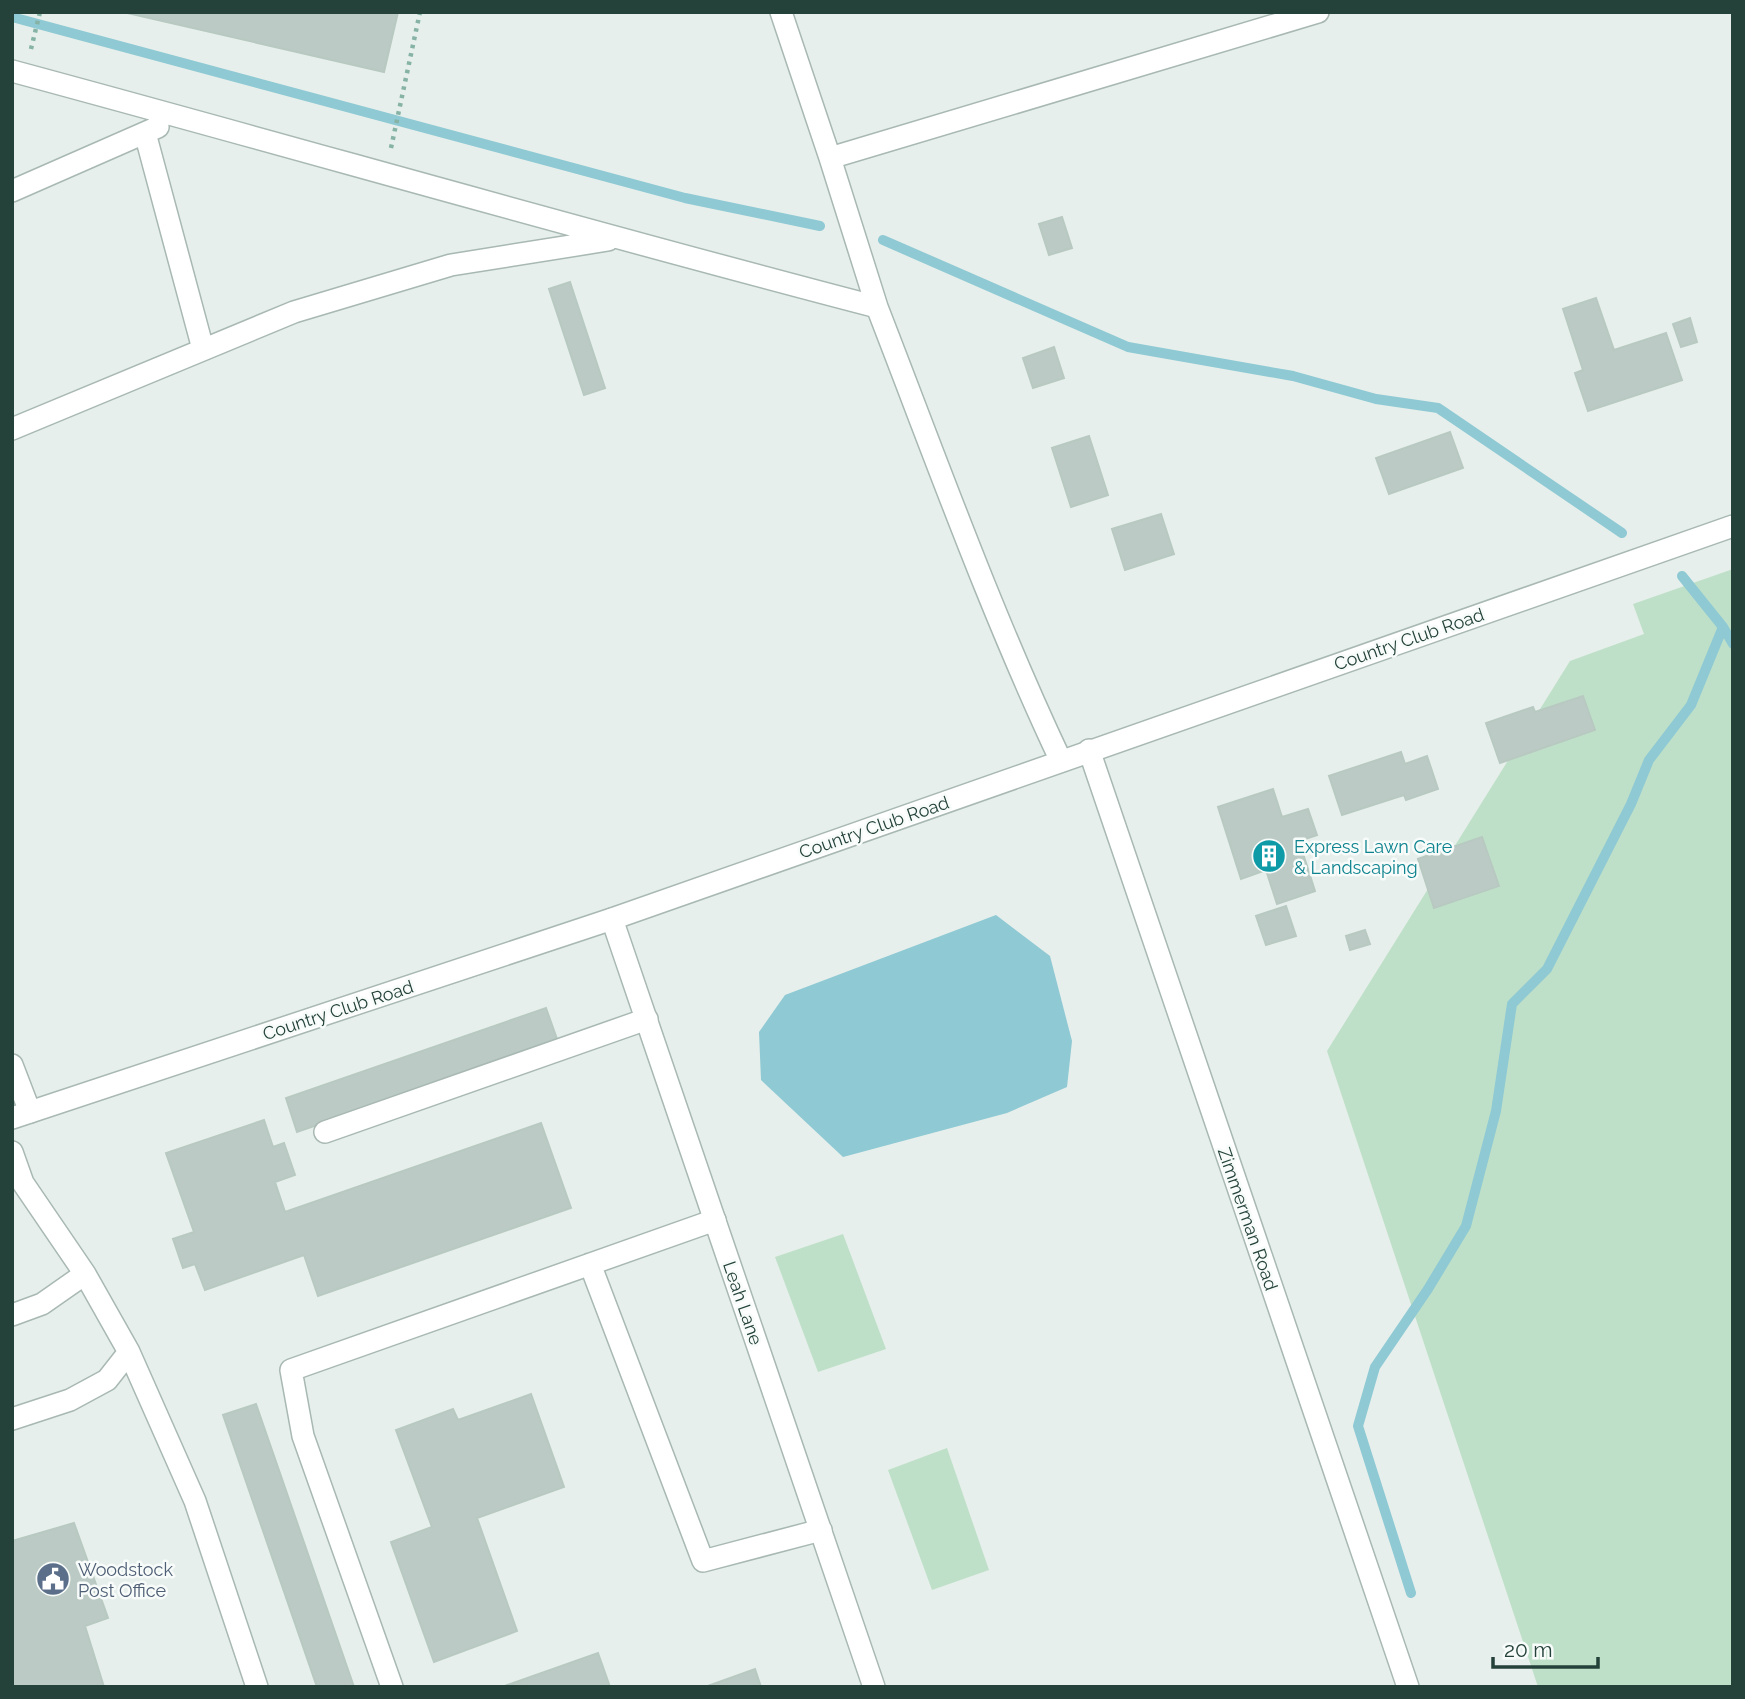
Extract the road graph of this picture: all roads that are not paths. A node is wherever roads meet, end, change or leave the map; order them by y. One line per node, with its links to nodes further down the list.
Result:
1 (781, 12): 6 (street)
2 (1318, 12): 6 (street)
3 (12, 71): 4 (street)
4 (181, 117): 5 (street); 8 (street)
5 (145, 133): 7 (street); 10 (street)
6 (830, 158): 9 (street)
7 (12, 191)
8 (615, 239): 9 (street); 10 (street)
9 (877, 307): 14 (street)
10 (203, 349): 11 (street)
11 (12, 429)
12 (1733, 526): 13 (street, Country Club Road)
13 (1089, 750): 14 (street, Country Club Road); 32 (street, Zimmerman Road)
14 (1060, 761): 15 (street, Country Club Road)
15 (612, 919): 16 (street, Leah Lane); 18 (street, Country Club Road)
16 (647, 1019): 19 (street); 22 (street, Leah Lane)
17 (12, 1065): 18 (street)
18 (21, 1115)
19 (324, 1132)
20 (12, 1152): 21 (street)
21 (18, 1189): 24 (street)
22 (715, 1220): 23 (street); 28 (street, Leah Lane)
23 (590, 1264): 28 (street); 30 (street)
24 (85, 1274): 25 (street); 26 (street)
25 (12, 1315)
26 (129, 1352): 27 (street); 29 (street)
27 (12, 1419)
28 (821, 1530): 31 (street, Leah Lane)
29 (257, 1687)
30 (393, 1687)
31 (874, 1687)
32 (1408, 1687)

